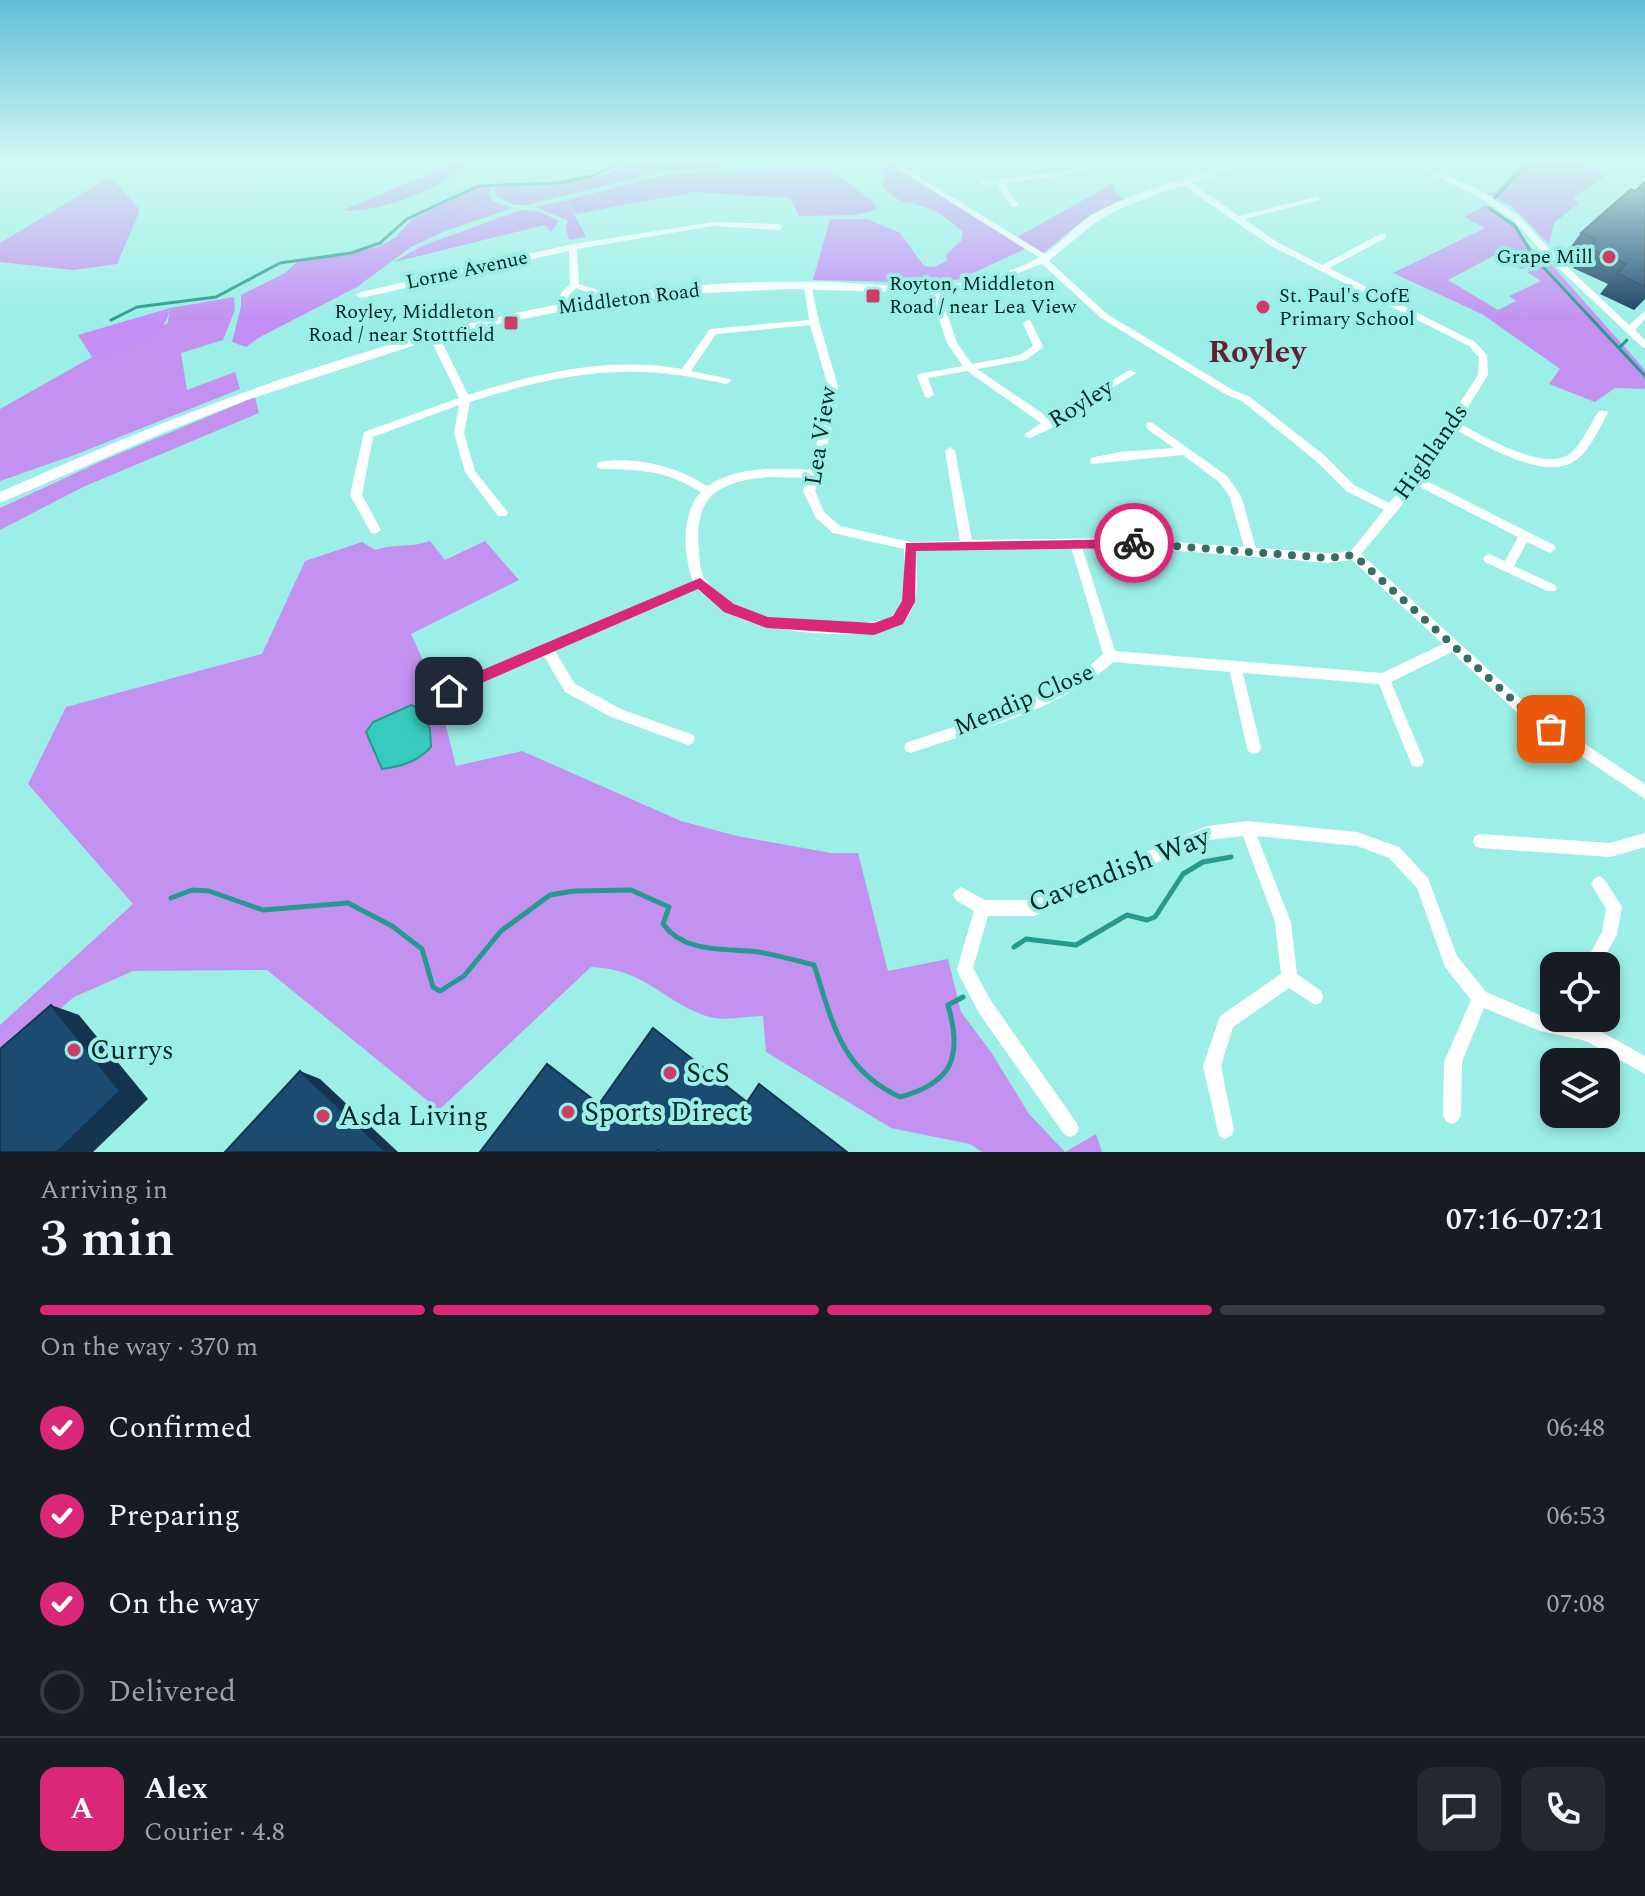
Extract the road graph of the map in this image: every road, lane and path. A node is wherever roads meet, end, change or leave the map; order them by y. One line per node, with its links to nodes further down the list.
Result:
1 (971, 213): 10 (street, Highlands)
2 (1108, 213): 10 (main road, Middleton Road)
3 (1232, 213): 6 (street)
4 (1260, 213): 6 (street)
5 (1508, 213): 21 (street)
6 (1240, 218): 11 (street)
7 (782, 228): 9 (street, Lorne Avenue)
8 (1383, 236): 11 (street)
9 (573, 247): 12 (street); 15 (street, Lorne Avenue)
10 (1044, 259): 14 (main road, Middleton Road); 43 (street, Highlands)
11 (1322, 268): 32 (street, Highlands)
12 (575, 285): 16 (street); 17 (street)
13 (808, 286): 14 (main road, Middleton Road); 16 (main road, Middleton Road); 19 (street, Lea View)
14 (934, 289): 24 (street)
15 (361, 295)
16 (606, 299): 17 (main road, Middleton Road)
17 (563, 306): 22 (main road, Middleton Road)
18 (1645, 314): 21 (street)
19 (814, 322): 25 (street); 39 (street, Lea View)
20 (1028, 323): 24 (street)
21 (1630, 329): 23 (street)
22 (434, 336): 29 (street); 42 (main road, Middleton Road)
23 (1645, 345)
24 (970, 369): 28 (street); 31 (street)
25 (686, 371): 27 (street); 29 (street)
26 (1131, 373): 31 (street, Royley)
27 (726, 381)
28 (929, 395)
29 (465, 399): 44 (street); 45 (street)
30 (1603, 413): 32 (street)
31 (1050, 424): 34 (street, Royley)
32 (1452, 424): 40 (street, Highlands)
33 (1151, 426): 36 (street)
34 (1030, 434)
35 (950, 451): 48 (street)
36 (1183, 451): 37 (street); 51 (street)
37 (1095, 461)
38 (602, 465): 41 (street)
39 (812, 474): 41 (street); 49 (street, Lea View)
40 (1416, 480): 43 (street, Highlands); 46 (street)
41 (706, 490): 55 (street)
42 (0, 498)
43 (1391, 509): 52 (street)
44 (502, 513)
45 (375, 530)
46 (1525, 535): 50 (street); 54 (street)
47 (1075, 543): 48 (street, Lea View); 51 (street, Lea View); 59 (street, Mendip Close)
48 (967, 545): 49 (street, Lea View)
49 (910, 546): 55 (street)
50 (1550, 548)
51 (1251, 552): 52 (street, Lea View)
52 (1354, 555): 57 (street)
53 (1489, 559): 54 (street)
54 (1507, 568): 56 (street)
55 (700, 583): 58 (street)
56 (1551, 588)
57 (1452, 646): 61 (street); 67 (street)
58 (546, 648): 62 (street); 63 (street)
59 (1110, 656): 60 (street); 64 (street, Mendip Close)
60 (1235, 667): 61 (street); 65 (street)
61 (1383, 679): 66 (street)
62 (449, 691)
63 (688, 739)
64 (911, 747)
65 (1254, 748)
66 (1417, 761)
67 (1645, 792)
68 (1247, 828): 73 (street, Cavendish Way); 75 (street); 77 (street, Cavendish Way)
69 (1645, 840): 70 (street)
70 (1480, 841)
71 (1599, 884): 74 (street)
72 (961, 895): 73 (street)
73 (983, 908): 82 (street)
74 (1599, 952)
75 (1289, 978): 76 (street); 83 (street)
76 (1315, 997)
77 (1480, 998): 78 (street, Cavendish Way); 81 (street)
78 (1540, 1023)
79 (1598, 1032): 80 (street, Cavendish Way)
80 (1645, 1065)
81 (1452, 1115)
82 (1070, 1128)
83 (1225, 1130)

